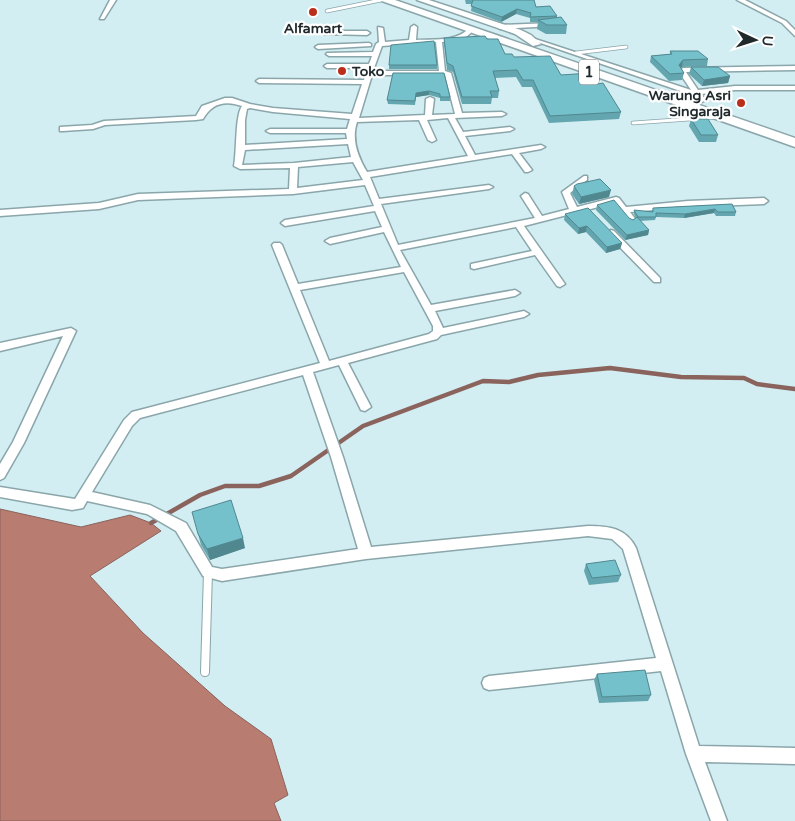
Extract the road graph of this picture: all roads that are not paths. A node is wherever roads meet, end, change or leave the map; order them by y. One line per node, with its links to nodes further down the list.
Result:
1 (113, 0): 9 (street)
2 (383, 0): 7 (lane); 11 (highway, 1)
3 (408, 0): 8 (highway, 1)
4 (421, 0): 8 (street)
5 (455, 0): 8 (street)
6 (740, 0): 16 (street)
7 (326, 11)
8 (454, 13): 11 (highway, 1); 13 (street)
9 (102, 18)
10 (556, 25): 13 (street)
11 (466, 26): 17 (highway, 1); 18 (street); 38 (highway, 1)
12 (414, 27): 19 (street)
13 (500, 27): 17 (street)
14 (380, 28): 23 (street)
15 (326, 33): 20 (street)
16 (795, 34)
17 (532, 40): 24 (street); 33 (highway, 1)
18 (439, 41): 19 (street); 29 (street)
19 (412, 43): 23 (street)
20 (369, 45): 22 (street); 23 (street)
21 (626, 46): 24 (lane)
22 (318, 47)
23 (378, 48): 25 (street); 28 (street)
24 (576, 53): 33 (street)
25 (329, 54)
26 (326, 66): 28 (street)
27 (795, 68): 33 (street)
28 (371, 70): 29 (street); 31 (street)
29 (442, 72): 37 (street)
30 (259, 81): 31 (street)
31 (367, 82): 39 (street)
32 (795, 88): 33 (street)
33 (699, 95): 46 (highway, 1)
34 (430, 99): 40 (street)
35 (249, 106): 39 (street); 42 (street); 52 (street)
36 (502, 114): 37 (street)
37 (455, 116): 40 (street); 47 (street)
38 (718, 117): 41 (lane); 50 (highway, 1)
39 (355, 118): 40 (street); 45 (street)
40 (425, 118): 48 (street)
41 (633, 123)
42 (63, 129)
43 (510, 129): 47 (street)
44 (270, 131): 45 (street)
45 (350, 131): 49 (street)
46 (795, 132)
47 (460, 134): 54 (street)
48 (432, 140)
49 (351, 141): 52 (street); 55 (street)
50 (795, 142)
51 (541, 147): 53 (street)
52 (242, 148): 56 (street)
53 (514, 151): 54 (street); 57 (street)
54 (472, 156): 59 (street)
55 (355, 159): 56 (street); 59 (street)
56 (294, 165): 61 (street)
57 (528, 170)
58 (584, 178): 65 (street)
59 (366, 179): 61 (street); 64 (street)
60 (489, 187): 64 (street)
61 (293, 191): 67 (street)
62 (525, 196): 68 (street)
63 (764, 201): 66 (street)
64 (377, 205): 70 (street); 73 (street)
65 (574, 210): 66 (street); 68 (street)
66 (625, 210): 69 (street)
67 (0, 212)
68 (540, 219): 71 (street)
69 (632, 220)
70 (285, 222)
71 (518, 224): 76 (street); 77 (street)
72 (605, 227): 80 (street)
73 (387, 229): 74 (street); 76 (street)
74 (330, 241)
75 (277, 244): 82 (street)
76 (394, 248): 79 (street)
77 (538, 252): 78 (street); 81 (street)
78 (474, 266)
79 (407, 269): 82 (street); 84 (street)
80 (657, 280)
81 (560, 284)
82 (294, 288): 89 (street)
83 (515, 293): 84 (street)
84 (428, 309): 86 (street)
85 (524, 314): 86 (street)
86 (438, 332): 88 (street)
87 (0, 347): 92 (street)
88 (342, 361): 89 (street); 91 (street)
89 (326, 365): 90 (street)
90 (307, 370): 94 (street); 95 (street)
91 (365, 407)
92 (0, 475)
93 (0, 492): 94 (street)
94 (86, 496): 96 (street)
95 (366, 553): 96 (street); 97 (street)
96 (208, 572): 98 (lane)
97 (664, 664): 99 (street); 100 (street)
98 (205, 672)
99 (489, 683)
100 (694, 754): 101 (street); 102 (street)
101 (795, 756)
102 (719, 821)

